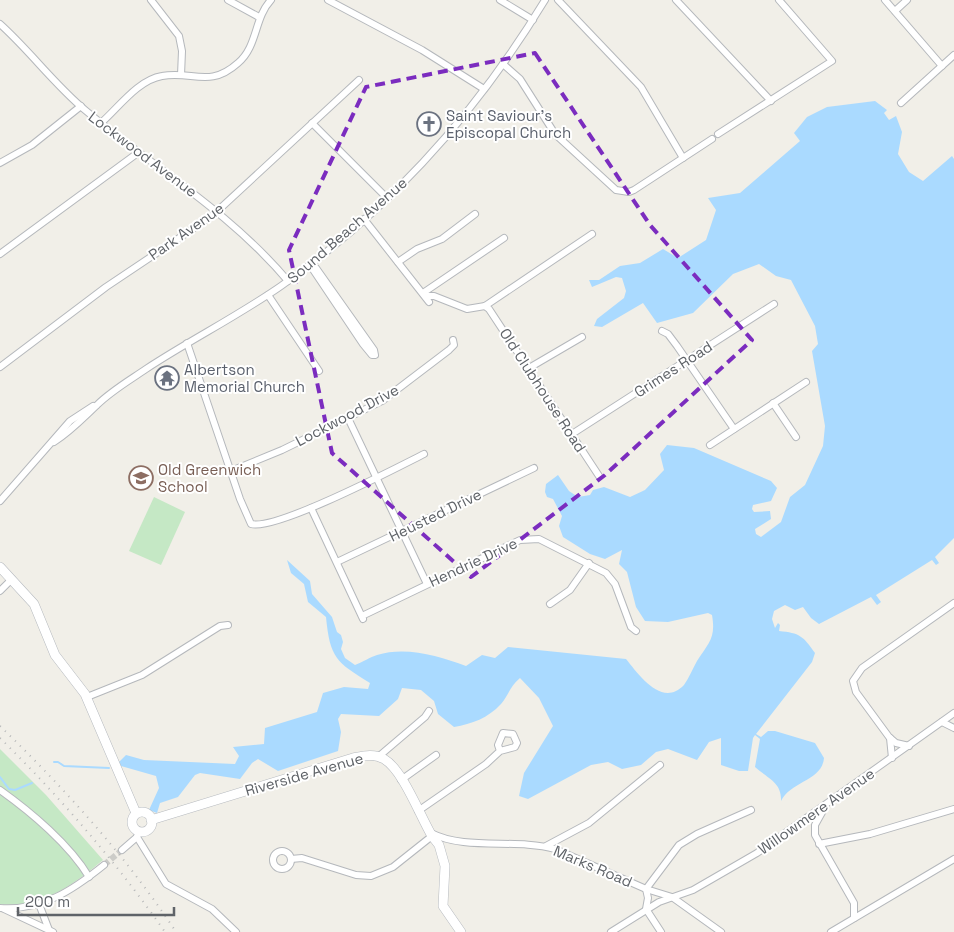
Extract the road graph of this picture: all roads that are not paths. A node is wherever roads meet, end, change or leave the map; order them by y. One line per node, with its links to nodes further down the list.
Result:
1 (151, 0): 19 (street)
2 (228, 0): 13 (street)
3 (271, 0): 13 (street)
4 (328, 0): 21 (street)
5 (500, 0): 14 (street)
6 (545, 0): 14 (street, Sound Beach Avenue)
7 (558, 0): 30 (street)
8 (676, 0): 22 (street)
9 (779, 0): 22 (street)
10 (885, 0): 12 (street)
11 (907, 0): 12 (street)
12 (895, 11): 18 (street)
13 (259, 17): 19 (street)
14 (533, 20): 17 (street, Sound Beach Avenue)
15 (0, 24): 24 (street, Lockwood Avenue)
16 (954, 55): 18 (street)
17 (503, 64): 21 (street, Sound Beach Avenue); 30 (street)
18 (942, 66): 23 (street)
19 (181, 75): 25 (street)
20 (359, 80): 26 (street, Park Avenue)
21 (484, 89): 32 (street, Sound Beach Avenue)
22 (770, 101): 27 (street)
23 (901, 103)
24 (80, 106): 25 (street, Lockwood Avenue); 31 (street)
25 (102, 122): 29 (street, Lockwood Avenue)
26 (312, 123): 32 (street); 33 (street, Park Avenue)
27 (718, 134)
28 (712, 139): 30 (street)
29 (139, 152): 33 (street, Lockwood Avenue); 38 (street)
30 (683, 158)
31 (0, 163)
32 (387, 198): 35 (street, Sound Beach Avenue)
33 (218, 211): 41 (street, Lockwood Avenue); 51 (street, Park Avenue)
34 (474, 214): 39 (street)
35 (364, 219): 39 (street); 40 (street, Sound Beach Avenue)
36 (592, 234): 45 (street)
37 (504, 238): 43 (street)
38 (0, 254)
39 (398, 262): 43 (street)
40 (310, 265): 40 (street); 41 (street, Sound Beach Avenue)
41 (288, 281): 42 (street, Sound Beach Avenue)
42 (268, 295): 49 (street, Sound Beach Avenue); 53 (street)
43 (426, 297): 45 (street)
44 (774, 304): 50 (street, Grimes Road)
45 (484, 306): 52 (street, Old Clubhouse Road)
46 (662, 331): 50 (street)
47 (582, 337): 52 (street)
48 (454, 342): 56 (street, Lockwood Drive)
49 (187, 343): 63 (street); 66 (street, Sound Beach Avenue)
50 (687, 360): 57 (street); 58 (street, Grimes Road)
51 (0, 367)
52 (529, 368): 58 (street, Old Clubhouse Road)
53 (319, 371)
54 (806, 382): 55 (street)
55 (773, 403): 57 (street); 59 (street)
56 (348, 418): 63 (street, Lockwood Drive); 65 (street)
57 (734, 429): 60 (street)
58 (572, 434): 64 (street, Old Clubhouse Road)
59 (796, 437)
60 (710, 445)
61 (424, 454): 65 (street)
62 (534, 468): 68 (street, Heusted Drive)
63 (231, 472): 67 (street)
64 (598, 476)
65 (376, 478): 67 (street); 68 (street)
66 (0, 501)
67 (311, 508): 69 (street)
68 (401, 532): 69 (street, Heusted Drive); 73 (street)
69 (337, 562): 73 (street, Hendrie Drive)
70 (589, 563): 73 (street, Hendrie Drive); 75 (street); 78 (street, Hendrie Drive)
71 (0, 567): 72 (street)
72 (12, 580): 74 (street); 79 (street)
73 (427, 584)
74 (0, 591)
75 (550, 604)
76 (954, 604): 85 (street)
77 (228, 625): 79 (street)
78 (636, 632)
79 (87, 697): 98 (street)
80 (429, 711): 89 (street)
81 (954, 713): 82 (street, Willowmere Avenue); 83 (street)
82 (942, 722): 84 (street); 86 (street, Willowmere Avenue)
83 (954, 722)
84 (954, 728)
85 (889, 737): 86 (street); 90 (street)
86 (909, 746): 90 (street, Willowmere Avenue)
87 (500, 751): 97 (street)
88 (436, 755): 92 (street)
89 (378, 757): 92 (street, Riverside Avenue); 99 (street, Riverside Avenue)
90 (892, 758): 94 (street, Willowmere Avenue)
91 (660, 765): 104 (street)
92 (402, 780): 97 (street, Riverside Avenue)
93 (0, 790): 110 (street)
94 (825, 806): 103 (street); 112 (street, Willowmere Avenue)
95 (954, 809): 103 (street)
96 (751, 810): 111 (street)
97 (418, 811): 101 (street, Riverside Avenue)
98 (136, 813): 99 (street); 100 (street)
99 (151, 820): 100 (street)
100 (138, 834): 105 (street); 120 (street)
101 (431, 834): 102 (street, Marks Road); 106 (street, Riverside Avenue); 107 (street)
102 (450, 840): 104 (street, Marks Road); 106 (street)
103 (819, 844): 113 (street)
104 (546, 846): 111 (street, Marks Road)
105 (122, 850)
106 (443, 853): 121 (street, Riverside Avenue)
107 (291, 859)
108 (954, 859): 117 (street)
109 (104, 865): 110 (street)
110 (89, 877): 114 (street)
111 (646, 889): 112 (street, Marks Road); 116 (street, Marks Road)
112 (672, 897): 116 (street, Willowmere Avenue); 124 (street, Marks Road)
113 (854, 903): 117 (street); 118 (street)
114 (39, 904): 115 (street); 119 (street)
115 (1, 908): 119 (street)
116 (646, 909): 122 (street, Willowmere Avenue); 123 (street)
117 (865, 911): 118 (street)
118 (854, 918): 125 (street)
119 (51, 931)
120 (236, 932)
121 (461, 932)
122 (611, 932)
123 (661, 932)
124 (721, 932)
125 (831, 932)

